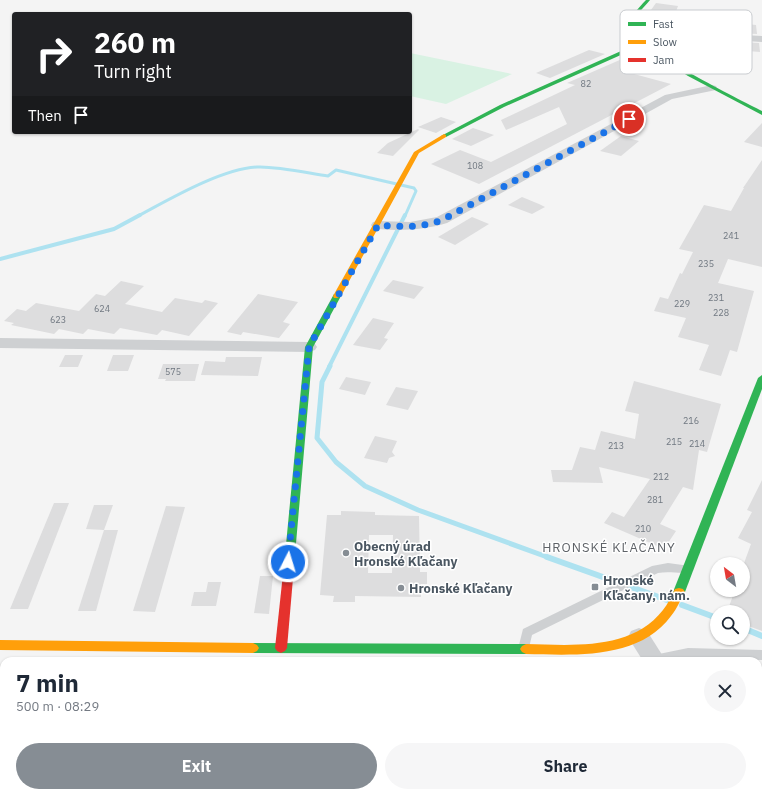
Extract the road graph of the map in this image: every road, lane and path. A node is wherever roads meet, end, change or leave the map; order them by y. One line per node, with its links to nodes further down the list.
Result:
1 (648, 0): 2 (street)
2 (640, 10)
3 (752, 38): 4 (street)
4 (762, 39)
5 (620, 53): 9 (street)
6 (689, 74): 7 (street)
7 (712, 88): 8 (street); 9 (street)
8 (762, 113)
9 (378, 225): 11 (street)
10 (0, 343): 11 (street)
11 (309, 347): 16 (street)
12 (762, 378): 13 (street)
13 (688, 569): 14 (street); 17 (lane)
14 (639, 637): 17 (street); 20 (street)
15 (0, 645): 18 (street)
16 (281, 648): 17 (street); 18 (street)
17 (524, 649)
18 (173, 655)
19 (762, 655): 21 (lane)
20 (653, 657)
21 (669, 657)

